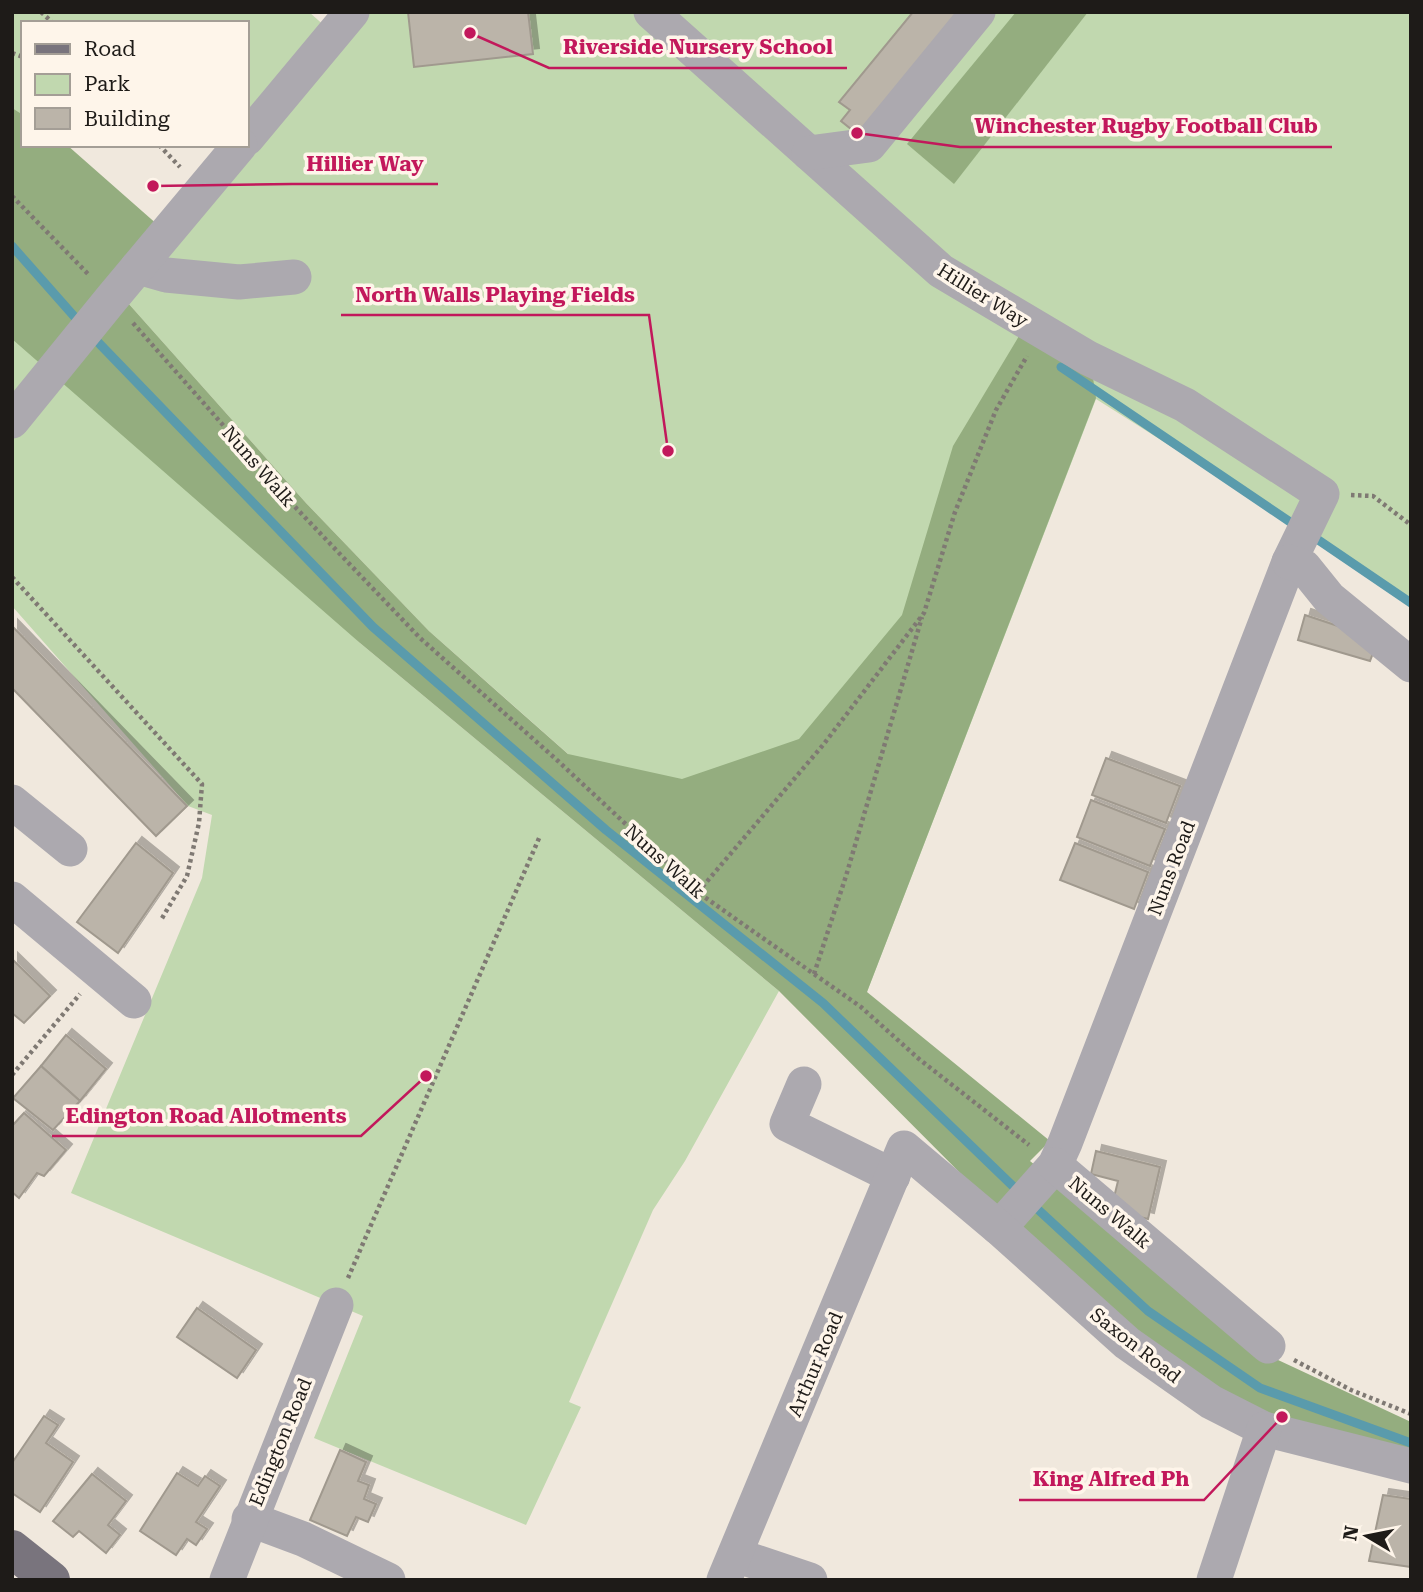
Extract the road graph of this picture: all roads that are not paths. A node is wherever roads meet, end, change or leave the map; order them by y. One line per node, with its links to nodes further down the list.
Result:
1 (352, 12): 4 (street)
2 (651, 12): 6 (street, Hillier Way)
3 (978, 12): 6 (street)
4 (248, 137)
5 (238, 147): 7 (street)
6 (809, 153): 10 (street, Hillier Way)
7 (138, 267): 8 (street); 9 (street)
8 (294, 278)
9 (12, 421)
10 (1322, 494): 11 (street, Nuns Road)
11 (1293, 553): 12 (street); 19 (street, Nuns Road)
12 (1411, 665)
13 (12, 802): 14 (street)
14 (71, 849)
15 (12, 899): 16 (street)
16 (134, 1001)
17 (804, 1084): 18 (street, Saxon Road)
18 (898, 1162): 20 (street, Saxon Road); 27 (street, Arthur Road)
19 (1055, 1165): 20 (street, Nuns Road); 22 (street, Nuns Walk)
20 (999, 1228): 23 (street, Saxon Road)
21 (336, 1305): 25 (street, Edington Road)
22 (1268, 1346)
23 (1264, 1429): 24 (street, Saxon Road); 32 (street)
24 (1411, 1466)
25 (249, 1519): 29 (street, Edington Road); 30 (street)
26 (12, 1549): 28 (main road)
27 (730, 1567): 31 (street)
28 (51, 1580)
29 (226, 1580)
30 (388, 1580)
31 (810, 1580)
32 (1214, 1580)

